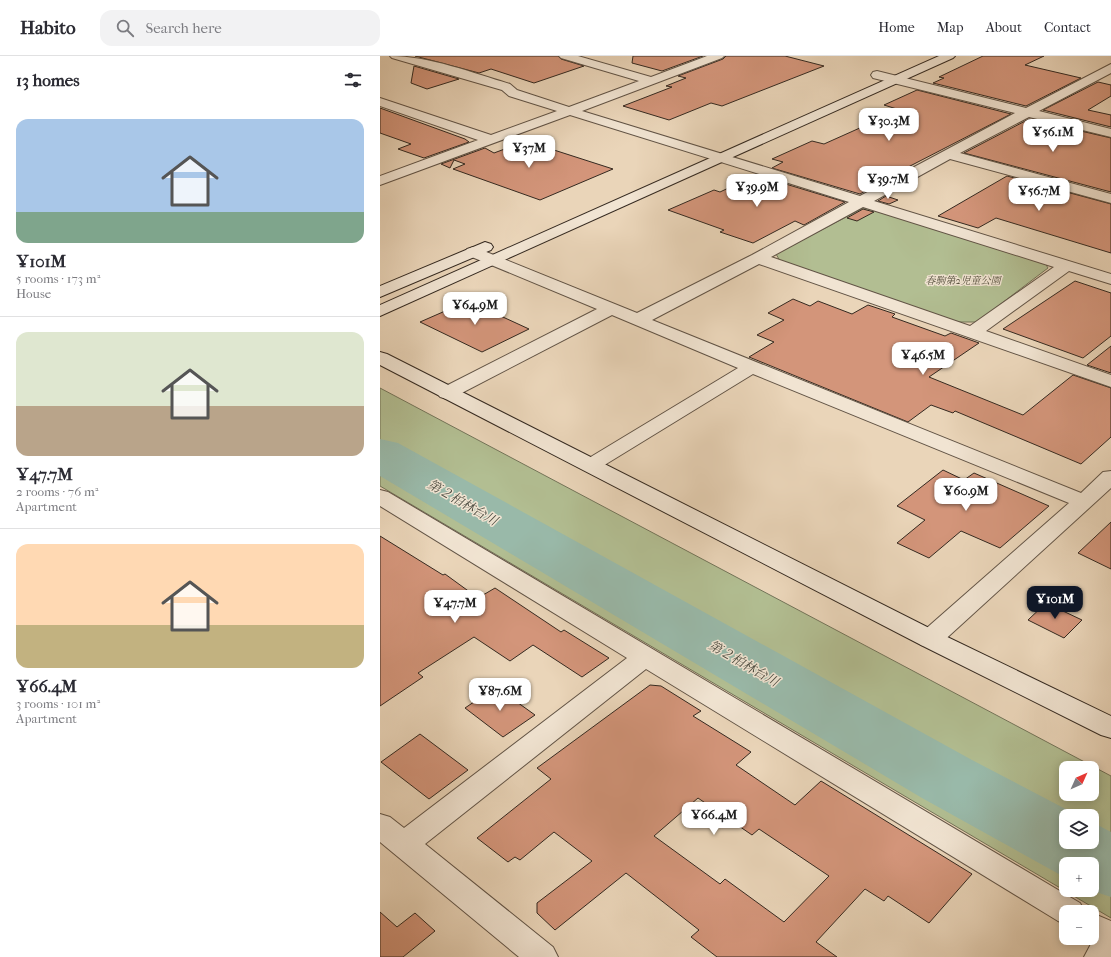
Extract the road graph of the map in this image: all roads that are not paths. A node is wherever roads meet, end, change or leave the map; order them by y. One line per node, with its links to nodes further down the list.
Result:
1 (396, 56): 13 (street)
2 (565, 56): 10 (street)
3 (718, 56): 10 (street)
4 (920, 56): 7 (street)
5 (950, 56): 9 (street)
6 (1111, 68): 8 (street)
7 (877, 75): 9 (street); 12 (street)
8 (1104, 77): 14 (street)
9 (897, 80): 14 (street); 17 (street)
10 (652, 81): 13 (street)
11 (380, 102): 16 (street)
12 (804, 107)
13 (570, 111): 16 (street); 18 (street)
14 (1027, 113): 15 (street); 19 (street)
15 (1111, 133)
16 (491, 140): 21 (street)
17 (722, 151): 18 (street); 25 (street); 29 (street)
18 (702, 152): 22 (street)
19 (948, 154): 24 (street); 25 (street)
20 (380, 166): 21 (street)
21 (401, 174): 23 (street)
22 (637, 180)
23 (380, 182)
24 (1111, 199)
25 (861, 201): 28 (street); 30 (street)
26 (502, 239): 27 (street)
27 (473, 252): 29 (street); 32 (street)
28 (758, 258): 35 (street); 36 (street)
29 (492, 260): 33 (street); 34 (street)
30 (1067, 265): 31 (street); 36 (street)
31 (1111, 279)
32 (380, 292)
33 (610, 308): 35 (street); 40 (street)
34 (380, 311)
35 (638, 320): 38 (street)
36 (973, 332): 39 (street)
37 (380, 358): 40 (street)
38 (752, 368): 41 (street); 44 (street)
39 (1111, 381)
40 (447, 393): 41 (street)
41 (590, 465): 45 (street)
42 (1111, 477): 44 (street)
43 (380, 497): 46 (street)
44 (1085, 502): 45 (street)
45 (930, 639): 47 (street)
46 (646, 656): 49 (street); 50 (street)
47 (1111, 728)
48 (380, 825): 49 (street)
49 (404, 844): 54 (street)
50 (1059, 905)
51 (1099, 930): 52 (street)
52 (1111, 937)
53 (1111, 941): 55 (street)
54 (542, 957)
55 (1100, 957)

